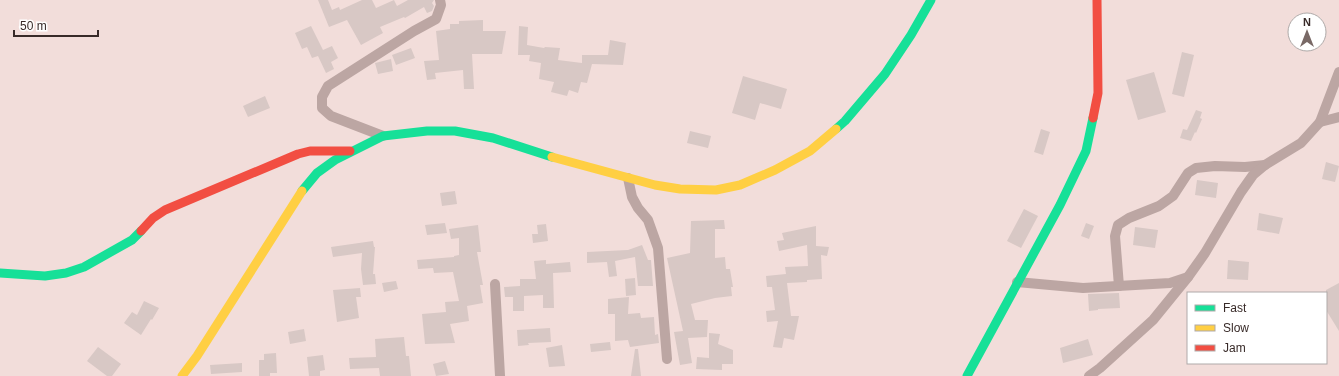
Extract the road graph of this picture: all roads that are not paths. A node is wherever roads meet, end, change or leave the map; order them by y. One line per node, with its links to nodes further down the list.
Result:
1 (440, 0): 7 (street)
2 (931, 0): 10 (street)
3 (1097, 0): 13 (street)
4 (1339, 72): 6 (street)
5 (1339, 117): 6 (street)
6 (1320, 122): 9 (street)
7 (383, 136): 8 (street); 10 (street)
8 (353, 150): 11 (street); 17 (street)
9 (1265, 165): 12 (street); 15 (street)
10 (628, 178): 16 (street)
11 (0, 273)
12 (1188, 277): 15 (street); 20 (street)
13 (1017, 282): 15 (street); 19 (street)
14 (495, 284): 18 (street)
15 (1119, 286)
16 (667, 359)
17 (182, 376)
18 (500, 376)
19 (967, 376)
20 (1089, 376)

